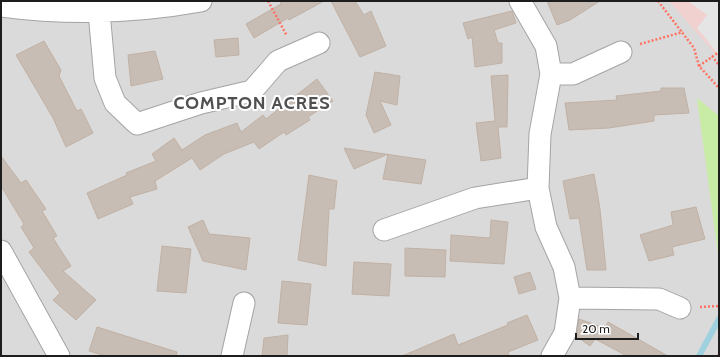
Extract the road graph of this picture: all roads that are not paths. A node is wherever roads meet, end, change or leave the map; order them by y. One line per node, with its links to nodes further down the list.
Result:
1 (201, 1): 4 (street)
2 (520, 1): 7 (street)
3 (1, 6): 4 (street)
4 (99, 12): 5 (street)
5 (319, 43)
6 (621, 52): 7 (street)
7 (551, 74): 8 (street)
8 (538, 188): 9 (street); 11 (street)
9 (384, 230)
10 (1, 251): 14 (street)
11 (570, 298): 13 (street); 16 (street)
12 (244, 303): 15 (street)
13 (680, 308)
14 (59, 356)
15 (232, 356)
16 (552, 356)

